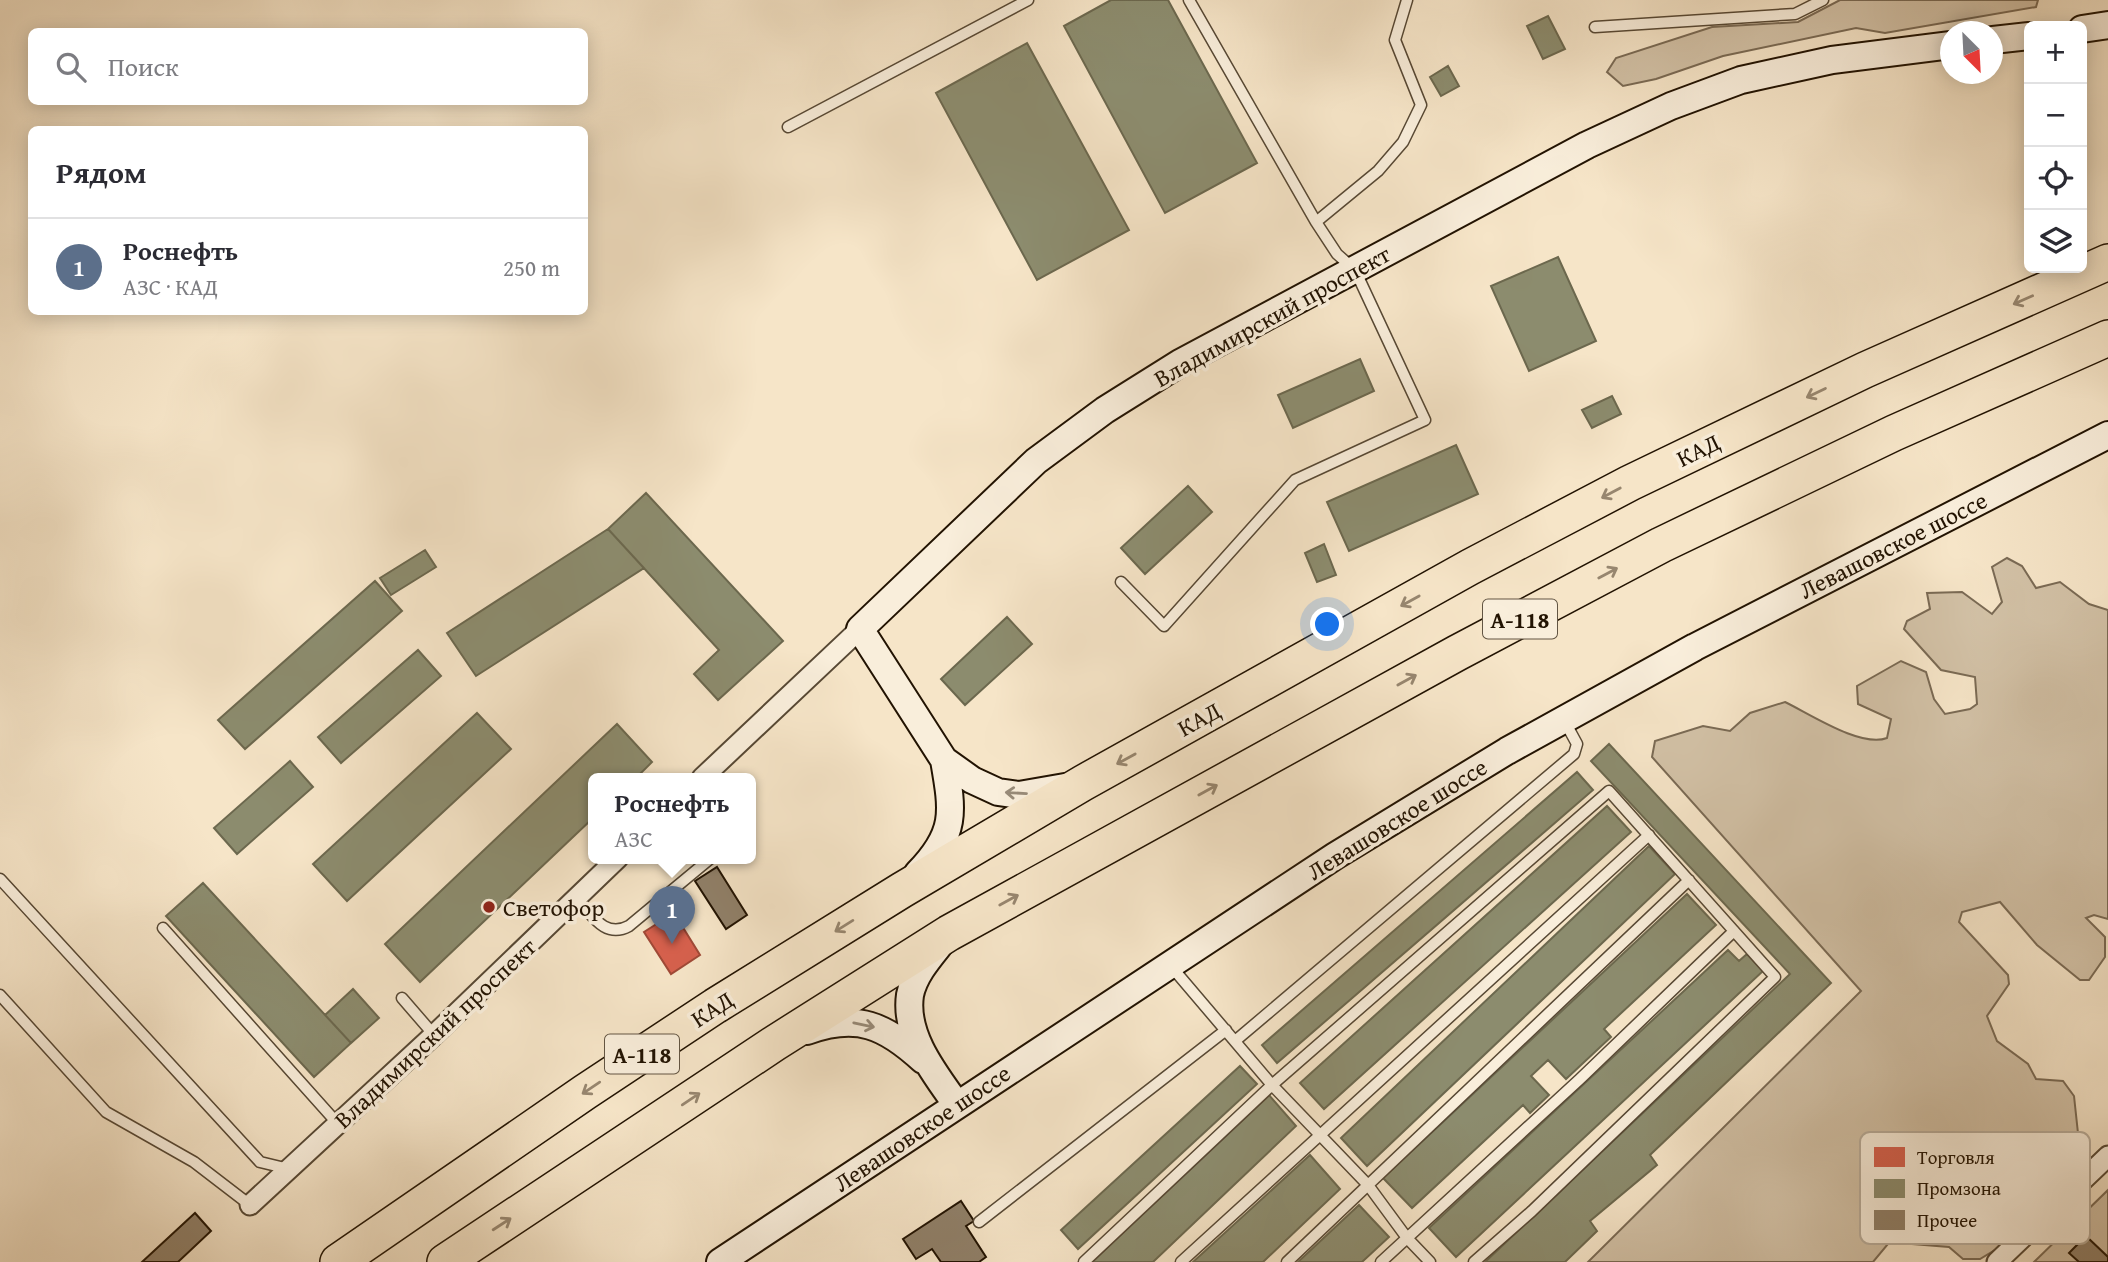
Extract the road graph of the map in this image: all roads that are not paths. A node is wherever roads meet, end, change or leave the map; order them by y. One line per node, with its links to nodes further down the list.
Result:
1 (1027, 0): 11 (lane)
2 (1189, 0): 12 (lane)
3 (1407, 0): 12 (lane)
4 (1823, 0): 6 (lane)
5 (2108, 25): 7 (main road)
6 (1595, 27)
7 (2087, 28)
8 (2024, 37): 9 (main road)
9 (2003, 39)
10 (1940, 47): 14 (main road, Владимирский проспект)
11 (788, 127)
12 (1316, 222): 14 (lane)
13 (2108, 262): 22 (highway, КАД / А-118, one-way to 22)
14 (1354, 270): 17 (lane); 18 (main road, Владимирский проспект)
15 (2108, 338): 32 (highway, А-118, one-way to 15)
16 (2108, 435): 19 (main road, Левашовское шоссе)
17 (1121, 582)
18 (860, 629): 20 (main road); 21 (street, Владимирский проспект)
19 (1564, 720): 33 (main road, Левашовское шоссе); 38 (lane)
20 (944, 760): 22 (main road, one-way to 20); 28 (main road)
21 (707, 773)
22 (1083, 783): 28 (highway, КАД / А-118)
23 (1649, 835): 27 (lane); 41 (lane); 44 (lane)
24 (612, 864): 29 (street, Владимирский проспект)
25 (704, 864): 29 (lane)
26 (0, 878): 46 (lane)
27 (1689, 880): 31 (lane); 48 (lane)
28 (902, 890): 53 (highway, КАД / А-118, one-way to 53)
29 (577, 898): 37 (street, Владимирский проспект)
30 (163, 928): 43 (lane)
31 (1734, 931): 51 (lane); 61 (lane)
32 (949, 933): 39 (highway, А-118); 40 (main road)
33 (1170, 964): 36 (lane); 42 (main road, Левашовское шоссе)
34 (0, 995): 49 (lane)
35 (402, 998): 37 (lane)
36 (1226, 1030): 38 (lane); 50 (lane)
37 (434, 1035): 43 (street, Владимирский проспект)
38 (1235, 1041): 41 (lane)
39 (775, 1043): 40 (main road, one-way to 40); 54 (highway, А-118, one-way to 39)
40 (929, 1064): 42 (main road)
41 (1272, 1085): 44 (lane); 56 (lane)
42 (957, 1105): 55 (main road, Левашовское шоссе)
43 (338, 1124): 46 (street, Владимирский проспект)
44 (1320, 1137): 48 (lane); 57 (lane)
45 (2108, 1156): 47 (street)
46 (290, 1169): 49 (street, Владимирский проспект)
47 (2090, 1173)
48 (1368, 1185): 51 (lane); 58 (lane)
49 (250, 1205)
50 (979, 1222)
51 (1408, 1238): 59 (lane); 60 (lane)
52 (2016, 1244): 62 (street)
53 (338, 1262)
54 (444, 1262)
55 (720, 1262)
56 (1084, 1262)
57 (1181, 1262)
58 (1287, 1262)
59 (1381, 1262)
60 (1430, 1262)
61 (1474, 1262)
62 (1997, 1262)

